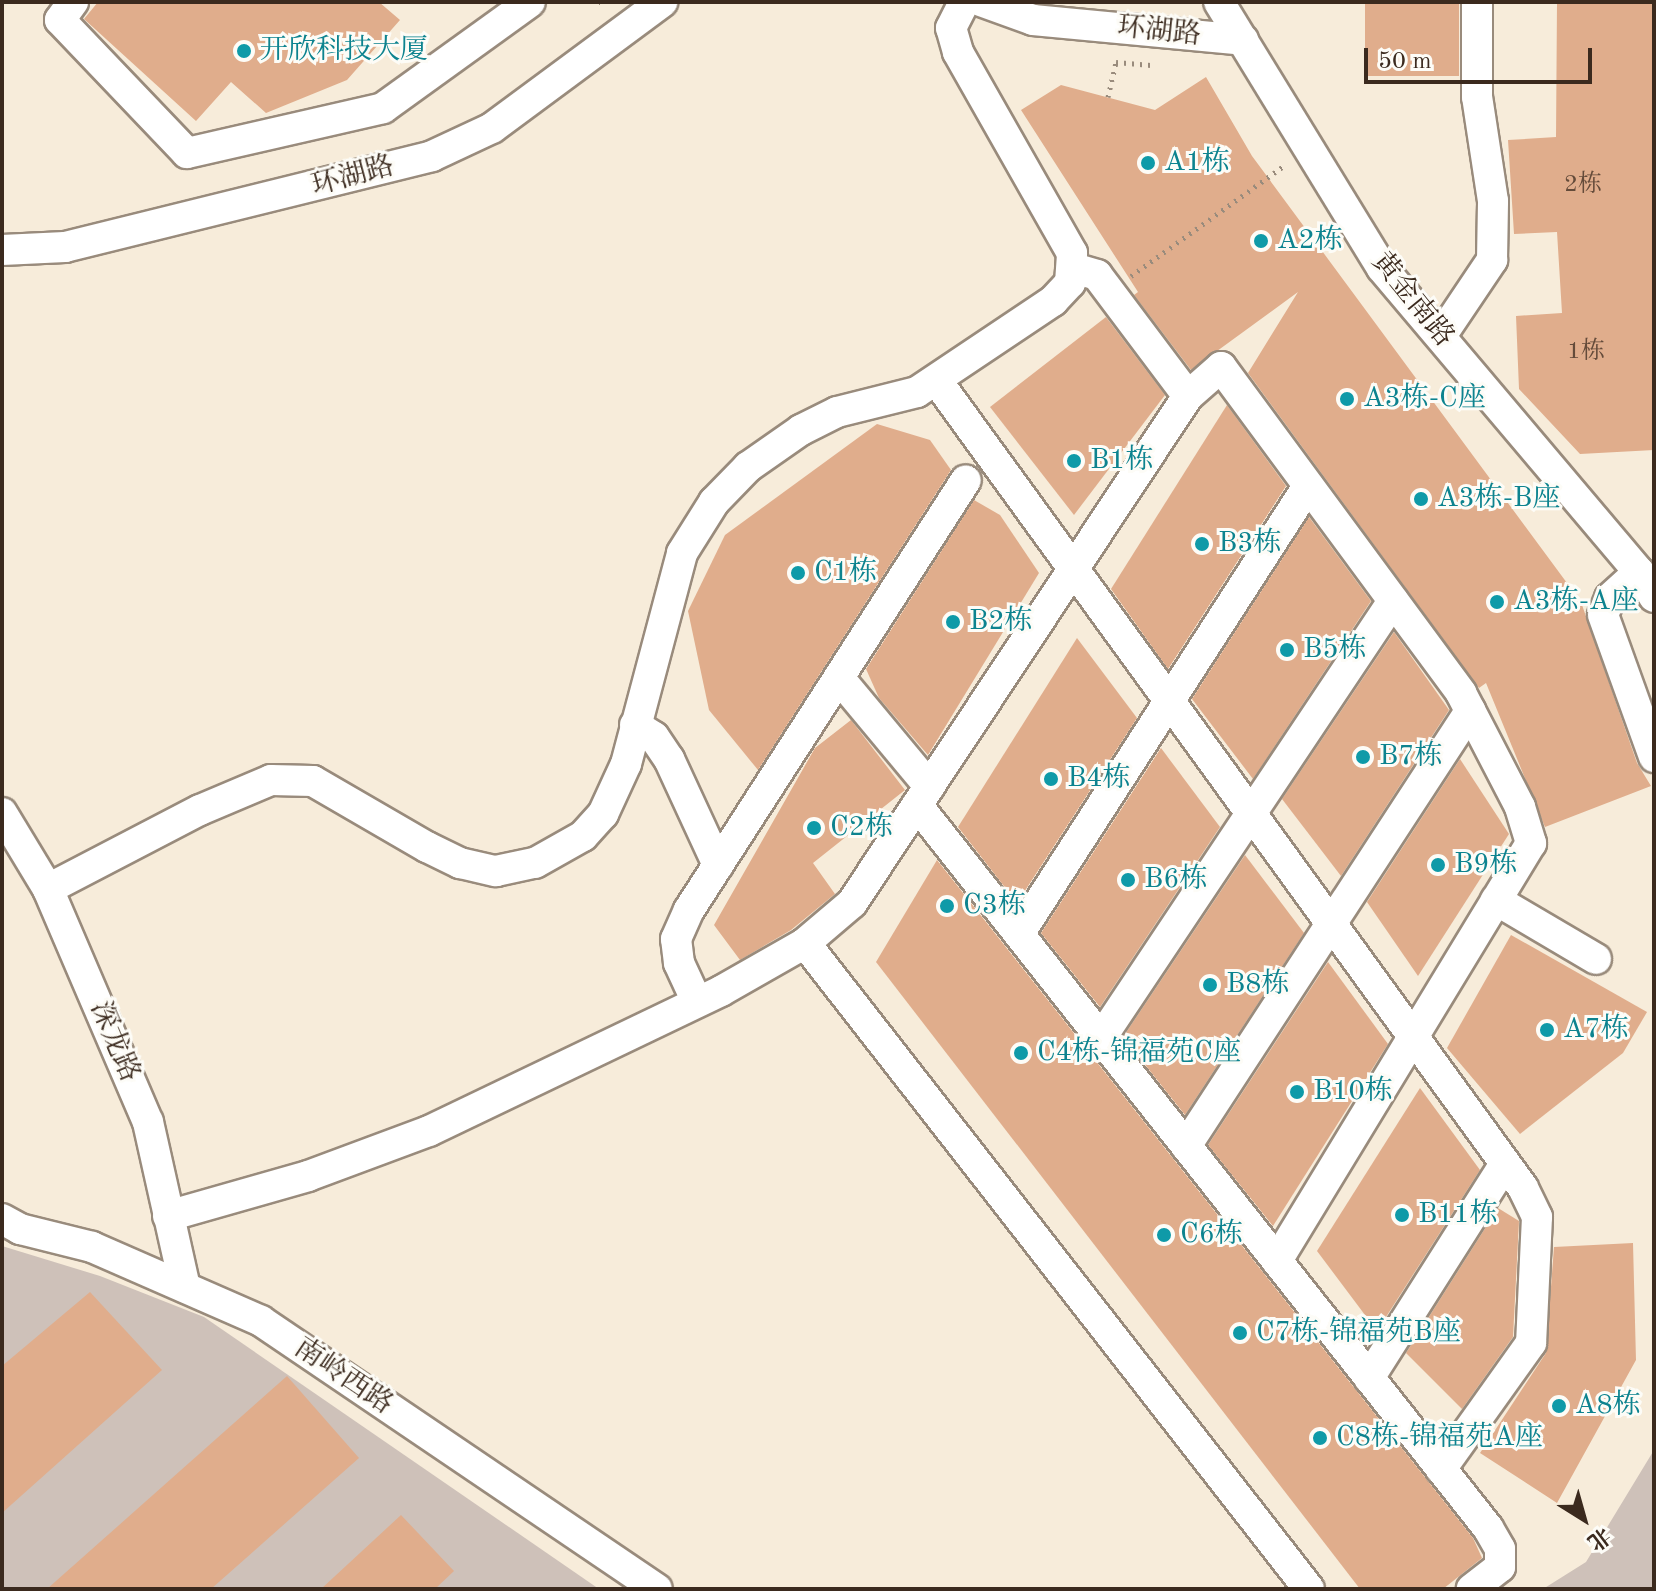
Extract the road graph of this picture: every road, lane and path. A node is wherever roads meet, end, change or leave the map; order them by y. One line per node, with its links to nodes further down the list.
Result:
1 (73, 2): 2 (street)
2 (530, 2)
3 (662, 2): 12 (street, 环湖路)
4 (964, 2): 13 (street)
5 (983, 2): 8 (street, 环湖路)
6 (1219, 2): 8 (street, 黄金南路)
7 (1477, 2): 15 (street)
8 (1243, 40): 11 (street, 黄金南路)
9 (1163, 65): 10 (path)
10 (1108, 97)
11 (1309, 148): 14 (path); 15 (street, 黄金南路)
12 (6, 255)
13 (1073, 268): 14 (street); 16 (street)
14 (1109, 292): 17 (street)
15 (1441, 336): 21 (street, 黄金南路)
16 (937, 381): 20 (street); 26 (street)
17 (1188, 396): 19 (street); 20 (street)
18 (966, 480): 23 (street)
19 (1308, 486): 22 (street); 24 (street)
20 (1071, 572): 24 (street); 28 (street)
21 (1649, 580): 27 (street)
22 (1393, 601): 25 (street); 30 (street)
23 (839, 678): 28 (street); 31 (street)
24 (1168, 704): 30 (street); 35 (street)
25 (1470, 711): 33 (street); 34 (street)
26 (635, 725): 31 (street); 32 (street)
27 (1654, 757)
28 (923, 795): 35 (street); 36 (street)
29 (2, 813): 32 (street, 深龙路)
30 (1250, 815): 34 (street); 39 (street)
31 (718, 865): 38 (street)
32 (48, 889): 43 (street, 深龙路)
33 (1496, 900): 37 (street); 40 (street)
34 (1330, 924): 40 (street); 41 (street)
35 (1019, 934): 39 (street)
36 (805, 943): 38 (street); 50 (street)
37 (1596, 959)
38 (697, 1002): 43 (street)
39 (1101, 1038): 41 (street)
40 (1413, 1038): 42 (street); 45 (street)
41 (1186, 1146): 45 (street)
42 (1505, 1164): 47 (street); 48 (street)
43 (168, 1216): 46 (street, 深龙路)
44 (2, 1219): 46 (street, 南岭西路)
45 (1277, 1261): 47 (street)
46 (185, 1287): 49 (street, 南岭西路)
47 (1369, 1378): 48 (street)
48 (1441, 1469): 51 (street)
49 (657, 1589)
50 (1309, 1589)
51 (1472, 1589)

